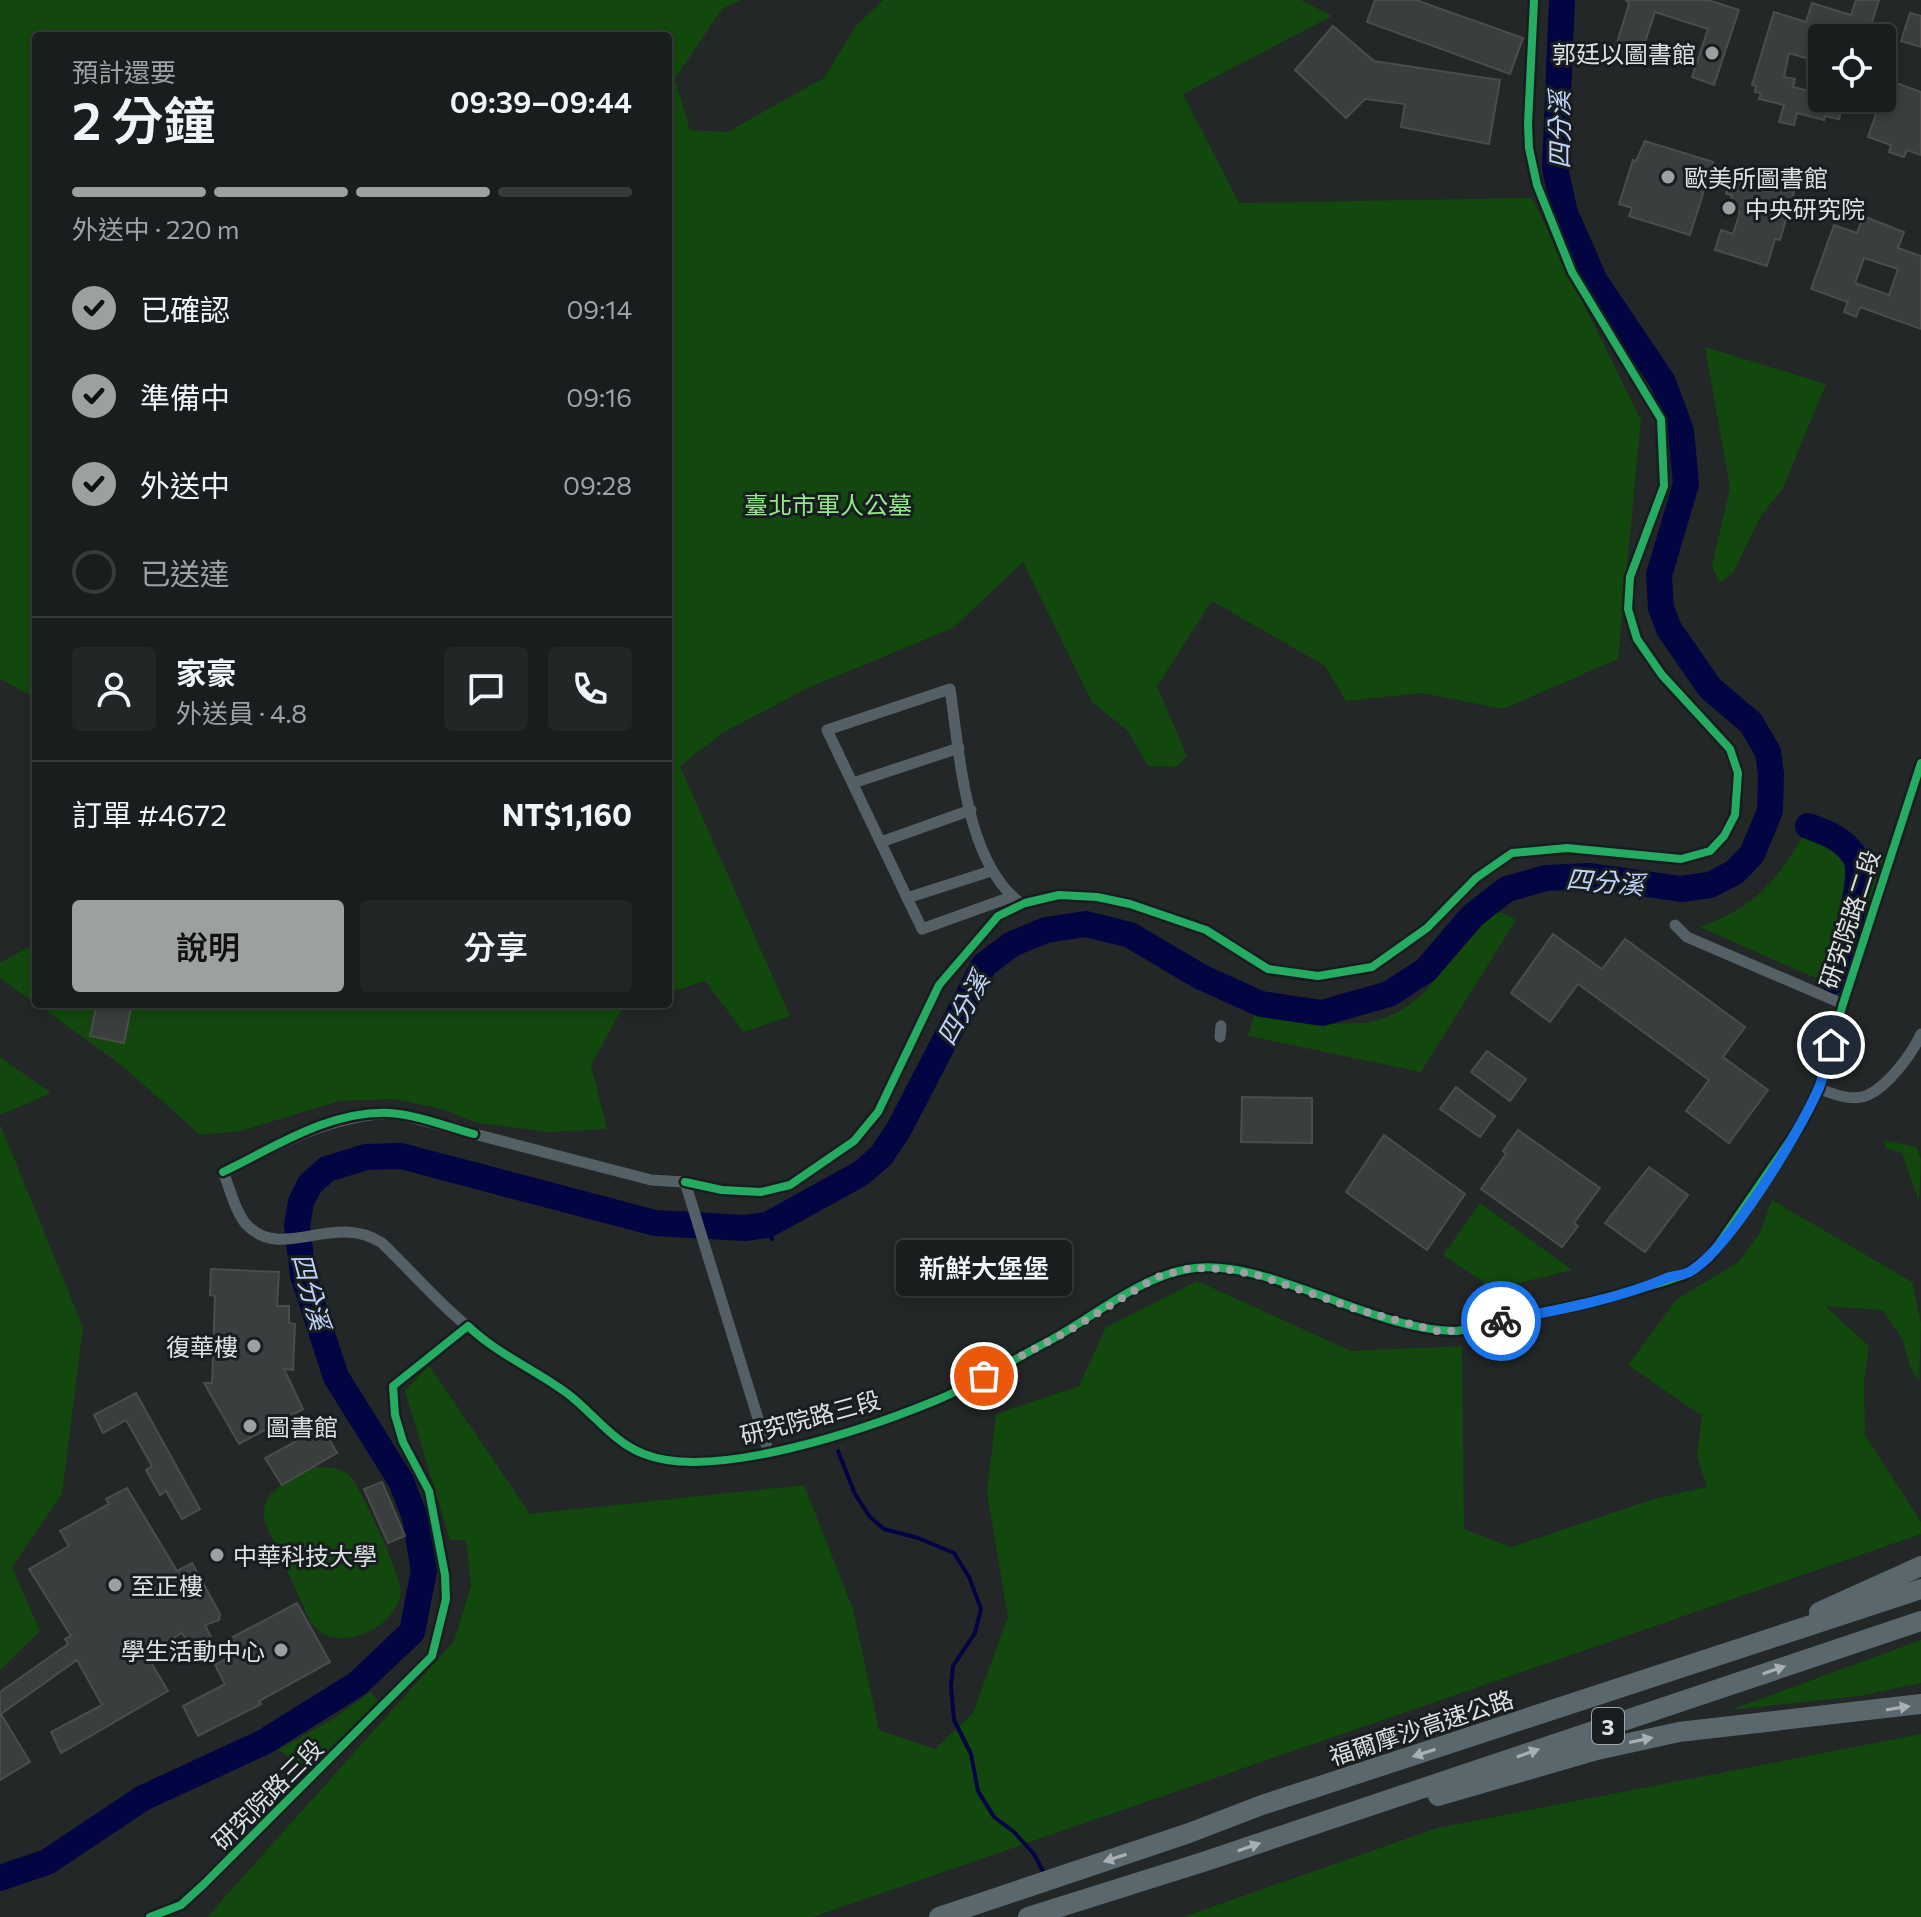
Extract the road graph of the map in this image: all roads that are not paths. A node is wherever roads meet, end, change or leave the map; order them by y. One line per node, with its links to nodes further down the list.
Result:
1 (959, 748): 3 (street); 3 (street); 4 (street)
2 (1921, 763): 9 (street, 研究院路二段)
3 (853, 783): 5 (street)
4 (971, 810): 5 (street); 6 (street)
5 (881, 842): 7 (street)
6 (991, 871): 7 (street); 7 (street)
7 (907, 898)
8 (1675, 925): 9 (street)
9 (1843, 1004): 11 (street, 研究院路二段)
10 (1921, 1034): 11 (street)
11 (1819, 1089): 13 (street, 研究院路三段)
12 (468, 1326): 13 (street, 研究院路三段); 13 (street, 研究院路三段); 20 (street, 研究院路三段)
13 (768, 1451)
14 (1921, 1566): 17 (highway)
15 (1921, 1589): 17 (highway, 福爾摩沙高速公路 / 3)
16 (1921, 1621): 19 (highway, 3, one-way to 16)
17 (1711, 1660): 21 (highway, 福爾摩沙高速公路 / 3, one-way to 21)
18 (1921, 1704): 19 (highway, one-way to 18)
19 (1295, 1831): 22 (highway, 3, one-way to 19)
20 (150, 1917)
21 (939, 1917)
22 (1028, 1917)

